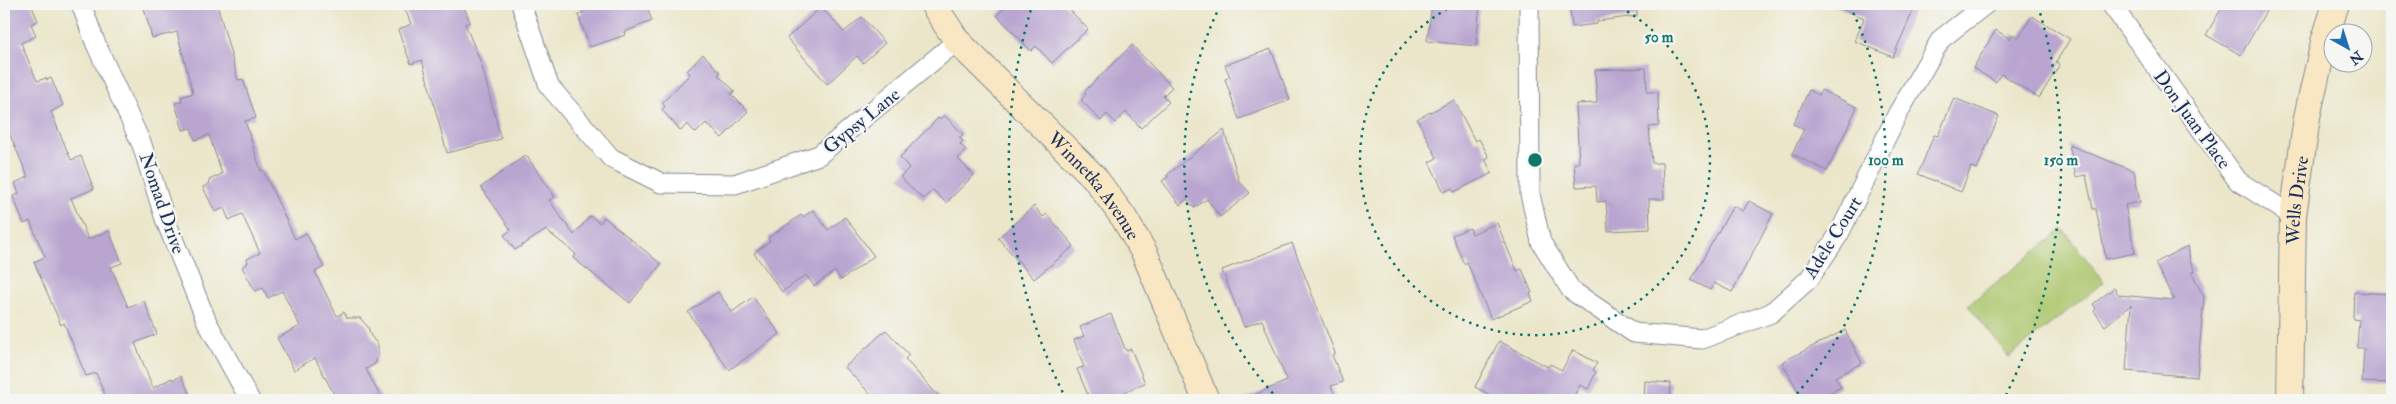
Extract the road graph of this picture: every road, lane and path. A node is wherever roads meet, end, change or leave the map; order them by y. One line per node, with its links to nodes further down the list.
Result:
1 (81, 4): 10 (street, Nomad Drive)
2 (521, 4): 8 (street, Gypsy Lane)
3 (933, 4): 8 (main road, Winnetka Avenue)
4 (1529, 4): 5 (street, Adele Court)
5 (1986, 4)
6 (2111, 4): 9 (street, Don Juan Place)
7 (2336, 4): 9 (main road, Wells Drive)
8 (957, 41): 11 (main road, Winnetka Avenue)
9 (2293, 216): 12 (main road, Wells Drive)
10 (250, 400)
11 (1206, 400)
12 (2290, 400)

